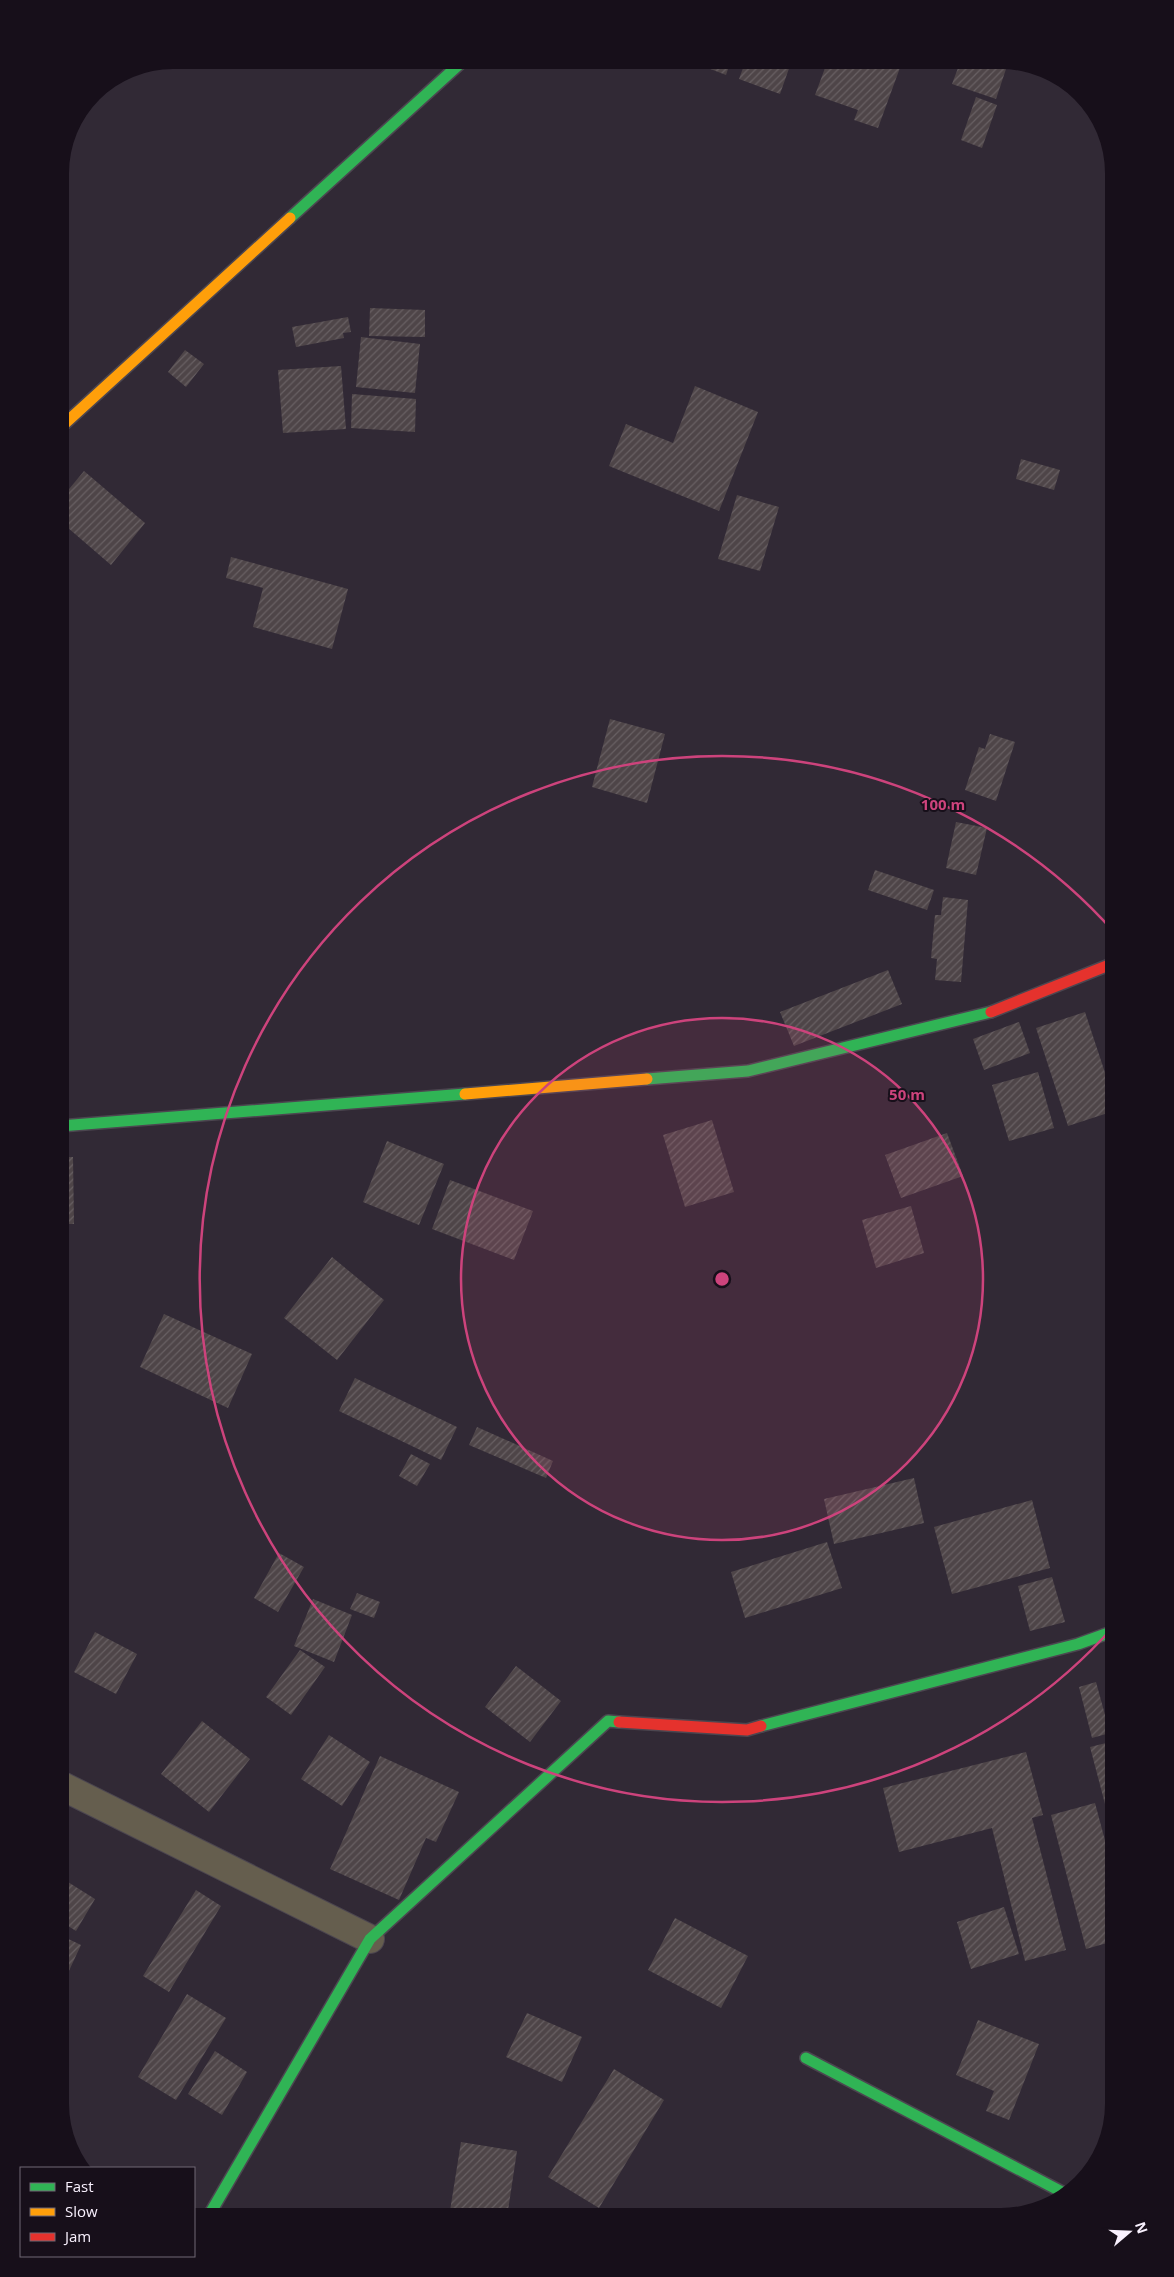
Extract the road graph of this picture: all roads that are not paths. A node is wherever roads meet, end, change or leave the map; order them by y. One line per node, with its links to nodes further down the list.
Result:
1 (454, 69): 2 (street)
2 (69, 420)
3 (1105, 967): 4 (street)
4 (69, 1125)
5 (1105, 1634): 7 (street)
6 (69, 1789): 7 (street)
7 (370, 1939): 10 (street)
8 (806, 2058): 9 (street)
9 (1059, 2190)
10 (213, 2208)

